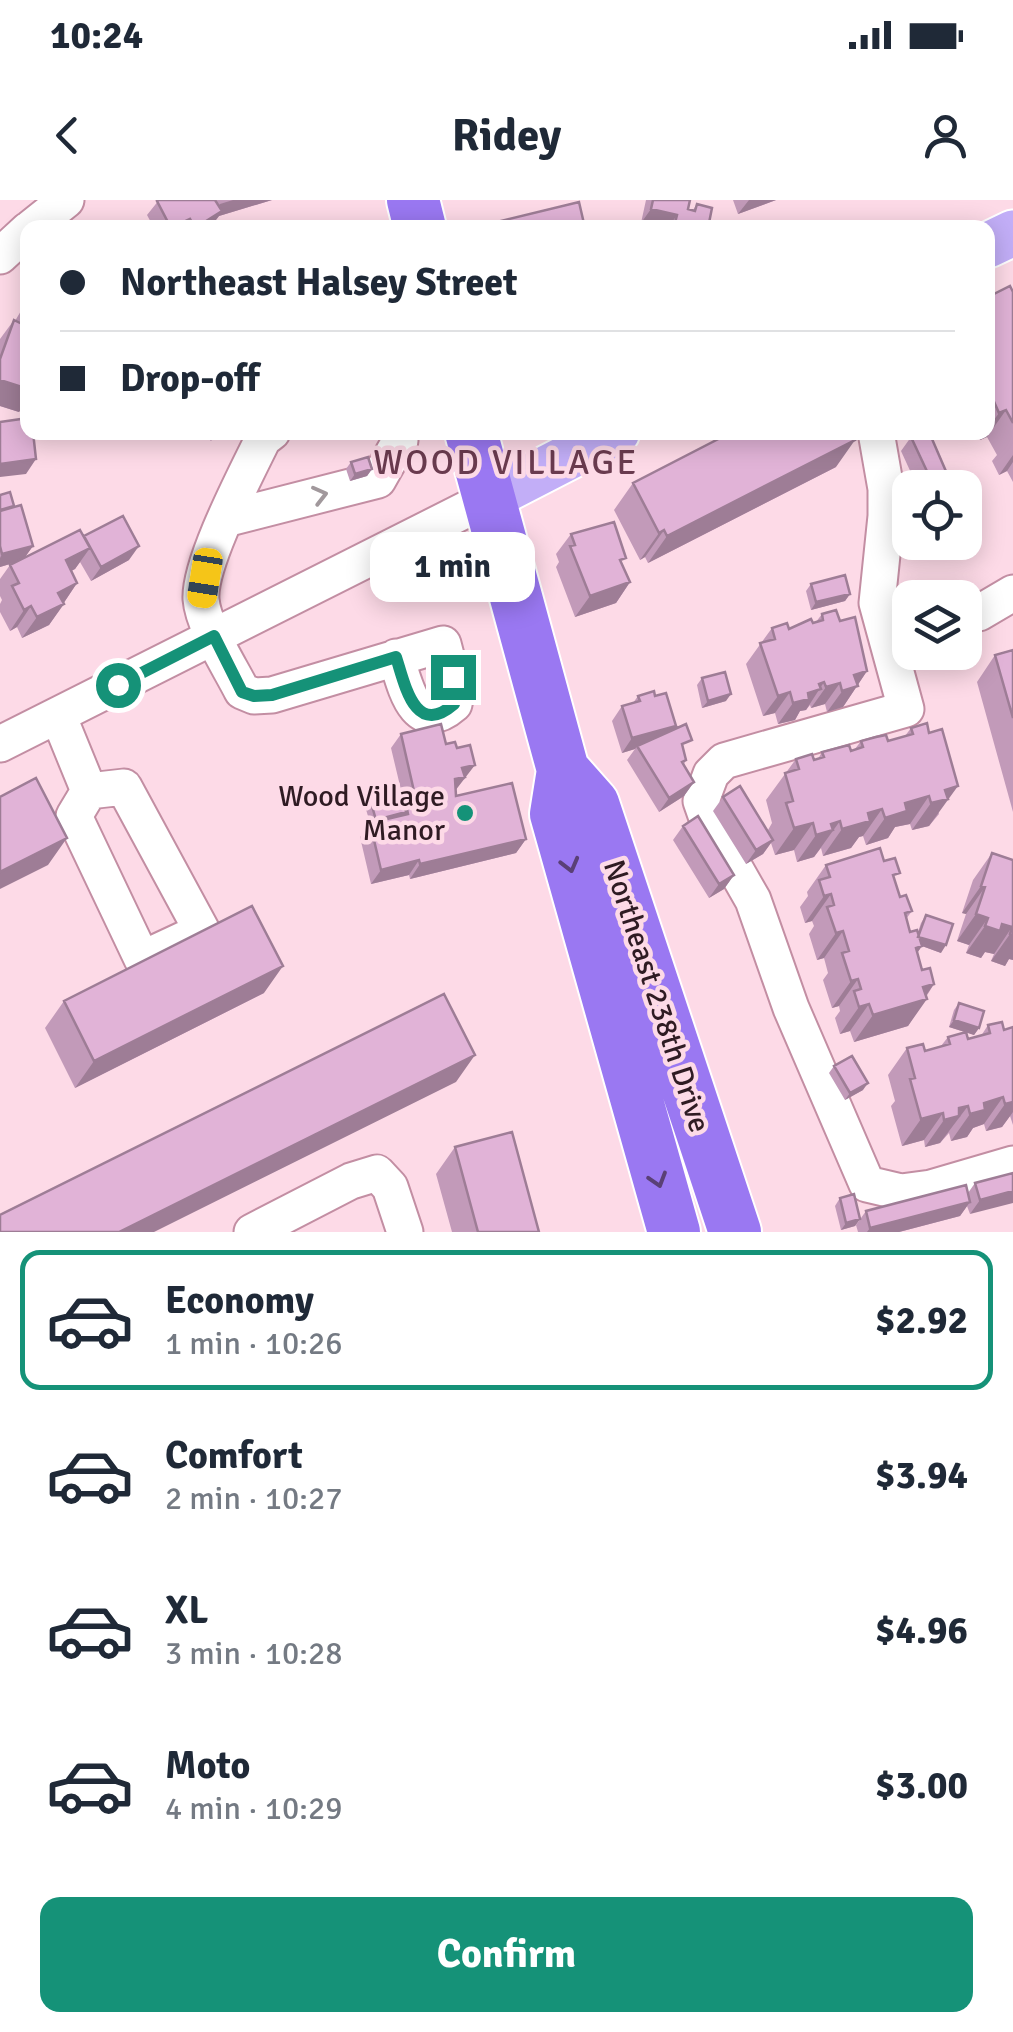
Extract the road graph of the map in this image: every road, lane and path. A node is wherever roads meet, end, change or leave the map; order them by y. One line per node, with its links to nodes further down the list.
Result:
1 (66, 200): 2 (street)
2 (40, 220)
3 (20, 237): 4 (street)
4 (0, 256)
5 (263, 440): 11 (street)
6 (400, 440): 11 (street, one-way to 6)
7 (473, 440): 10 (highway, Northeast 238th Drive)
8 (601, 440): 10 (main road)
9 (877, 440): 20 (street)
10 (489, 498): 14 (street); 18 (highway, Northeast 238th Drive)
11 (225, 519): 14 (street)
12 (1013, 593): 13 (street)
13 (982, 610)
14 (214, 636): 15 (street); 16 (street)
15 (396, 657): 15 (street)
16 (58, 715): 17 (street); 19 (street)
17 (5, 730)
18 (564, 770): 23 (highway, Northeast 238th Drive, one-way to 23); 24 (highway, Northeast 238th Drive)
19 (90, 791): 19 (street)
20 (1013, 1164)
21 (252, 1232): 22 (street)
22 (405, 1232)
23 (674, 1232)
24 (735, 1232)

